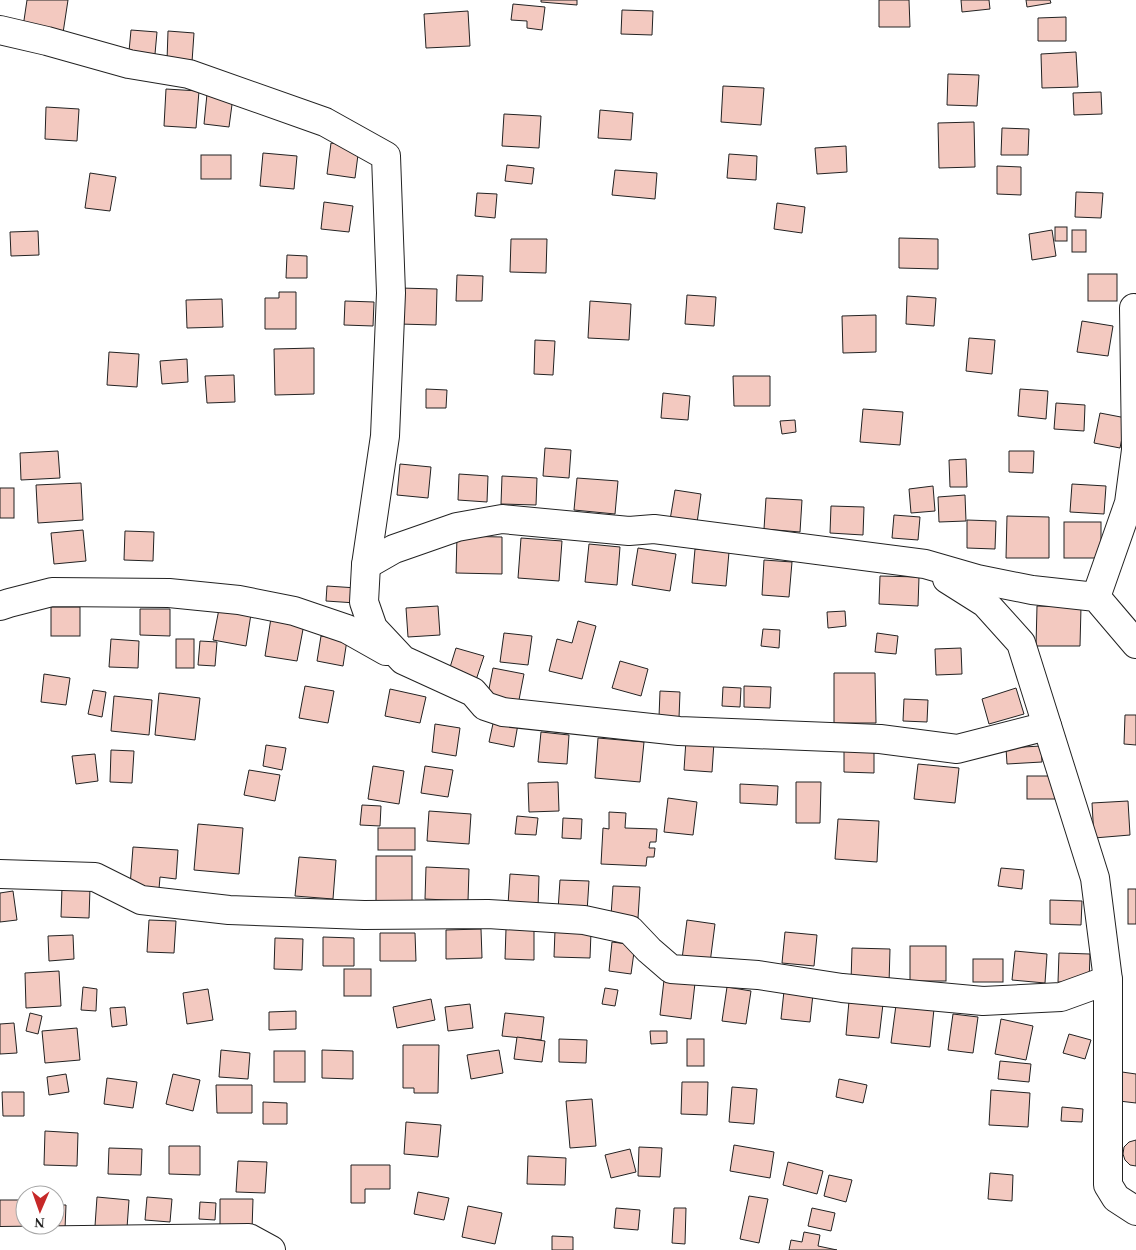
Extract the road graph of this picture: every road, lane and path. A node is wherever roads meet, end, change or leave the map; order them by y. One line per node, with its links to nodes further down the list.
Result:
1 (0, 30): 4 (street)
2 (1134, 308): 5 (street)
3 (925, 564): 4 (street); 5 (street); 9 (street)
4 (366, 565): 8 (street)
5 (1096, 597): 7 (street)
6 (0, 606): 8 (street)
7 (1136, 644)
8 (403, 660): 9 (street)
9 (1047, 726): 11 (street)
10 (0, 874): 11 (street)
11 (1108, 980): 12 (street)
12 (1136, 1211)
13 (0, 1241): 14 (street)
14 (271, 1250)

